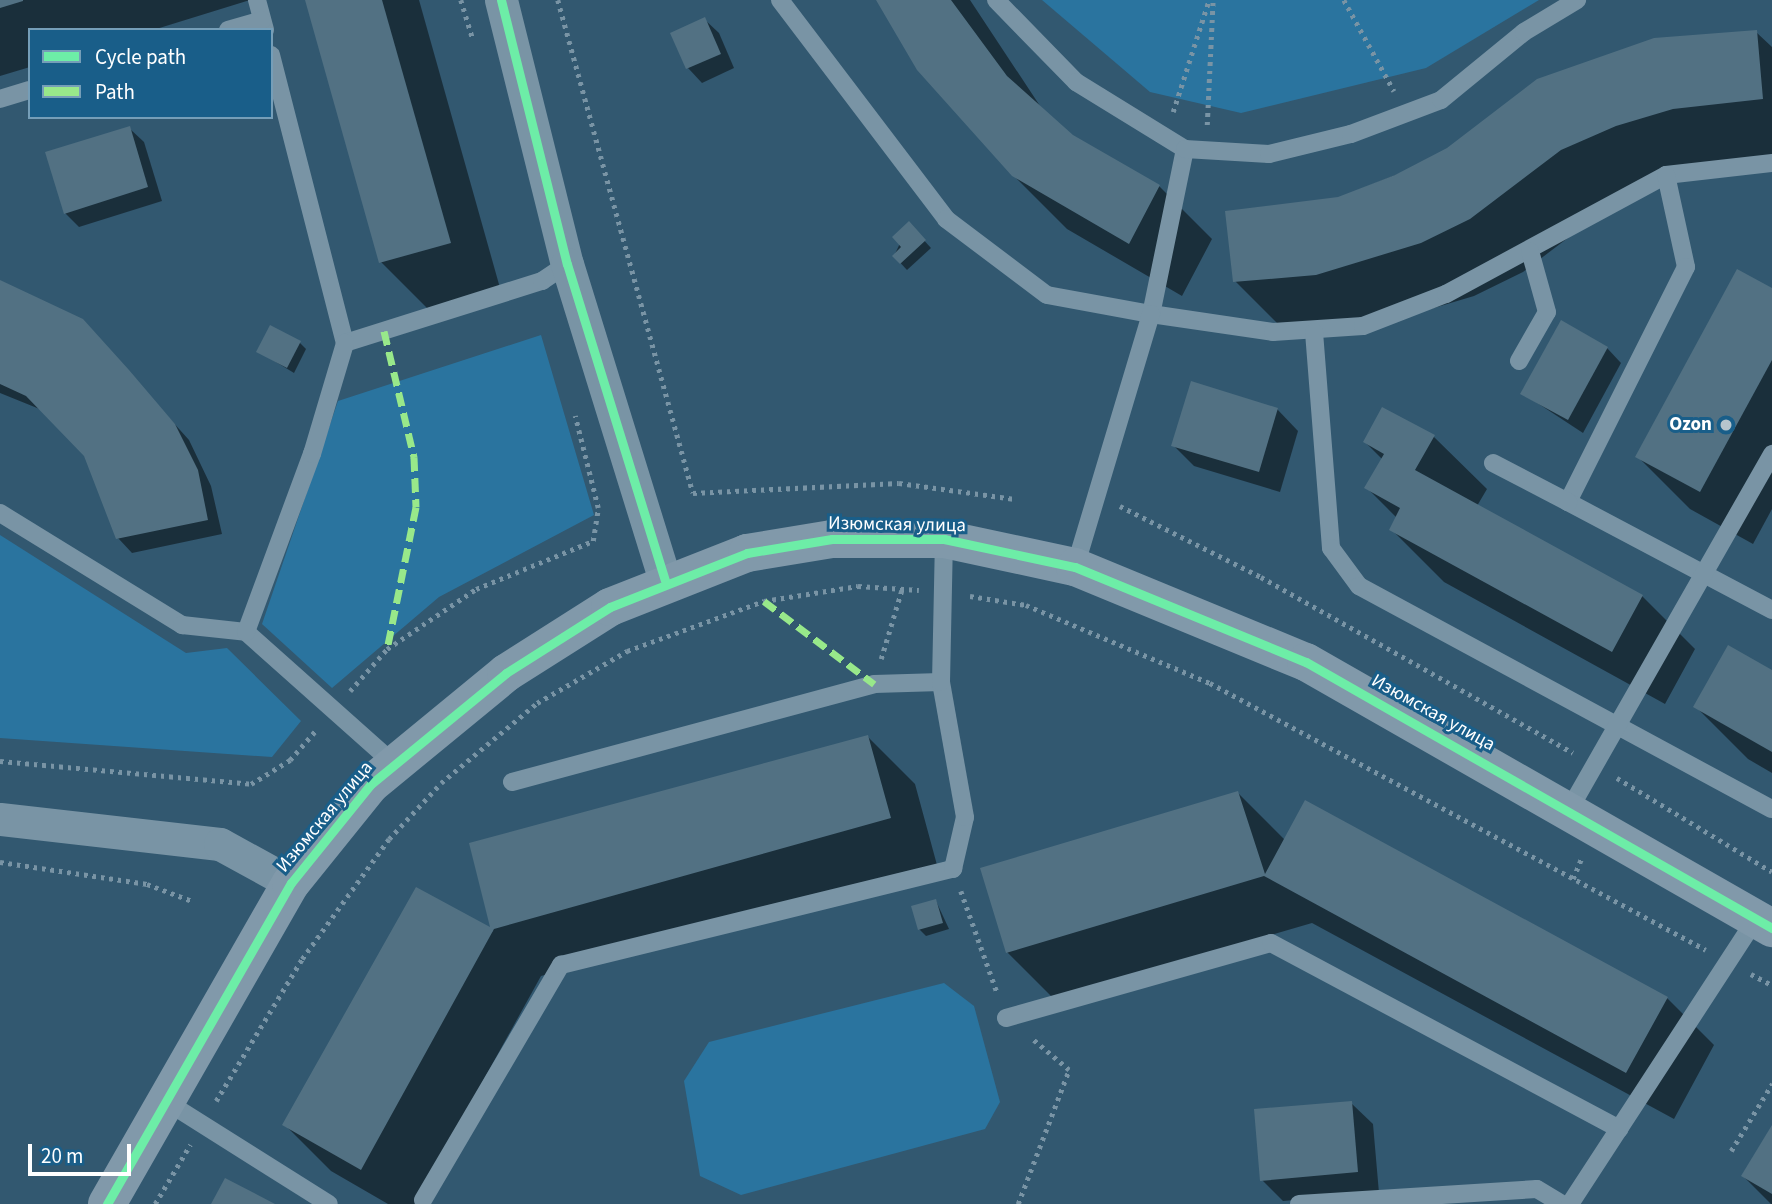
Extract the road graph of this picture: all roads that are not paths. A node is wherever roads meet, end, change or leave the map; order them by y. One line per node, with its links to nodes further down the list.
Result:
1 (257, 0): 6 (lane)
2 (501, 0): 15 (street)
3 (780, 0): 16 (lane)
4 (996, 0): 11 (lane)
5 (1577, 0): 11 (lane)
6 (263, 25): 7 (lane)
7 (242, 28)
8 (273, 63): 18 (lane)
9 (28, 91): 10 (lane)
10 (0, 99)
11 (1185, 149): 16 (lane)
12 (1772, 163): 13 (lane)
13 (1666, 174): 14 (lane); 22 (lane)
14 (1530, 251): 17 (lane); 19 (lane)
15 (567, 264): 18 (lane); 27 (street)
16 (1151, 314): 17 (lane); 25 (lane)
17 (1314, 332): 31 (lane)
18 (345, 344): 29 (lane)
19 (1520, 361)
20 (1772, 454): 26 (lane)
21 (1493, 463): 22 (lane)
22 (1568, 502): 26 (lane)
23 (0, 513): 29 (lane)
24 (944, 539): 25 (street, Изюмская улица); 27 (street, Изюмская улица); 30 (lane)
25 (1075, 567): 35 (street, Изюмская улица)
26 (1706, 574): 28 (lane); 31 (lane)
27 (665, 580): 32 (street, Изюмская улица)
28 (1772, 610)
29 (246, 632): 32 (lane)
30 (941, 682): 33 (lane); 42 (lane)
31 (1617, 725): 34 (lane); 35 (lane)
32 (393, 763): 37 (street, Изюмская улица)
33 (512, 782)
34 (1772, 808)
35 (1569, 810): 38 (street, Изюмская улица)
36 (0, 819): 37 (street)
37 (290, 883): 40 (street, Изюмская улица)
38 (1764, 923): 41 (lane)
39 (1006, 1018): 41 (lane)
40 (167, 1102): 43 (street, Изюмская улица); 44 (lane)
41 (1620, 1129): 47 (lane)
42 (423, 1200)
43 (107, 1204)
44 (329, 1204)
45 (1299, 1204): 46 (lane)
46 (1562, 1204)
47 (1570, 1204)

